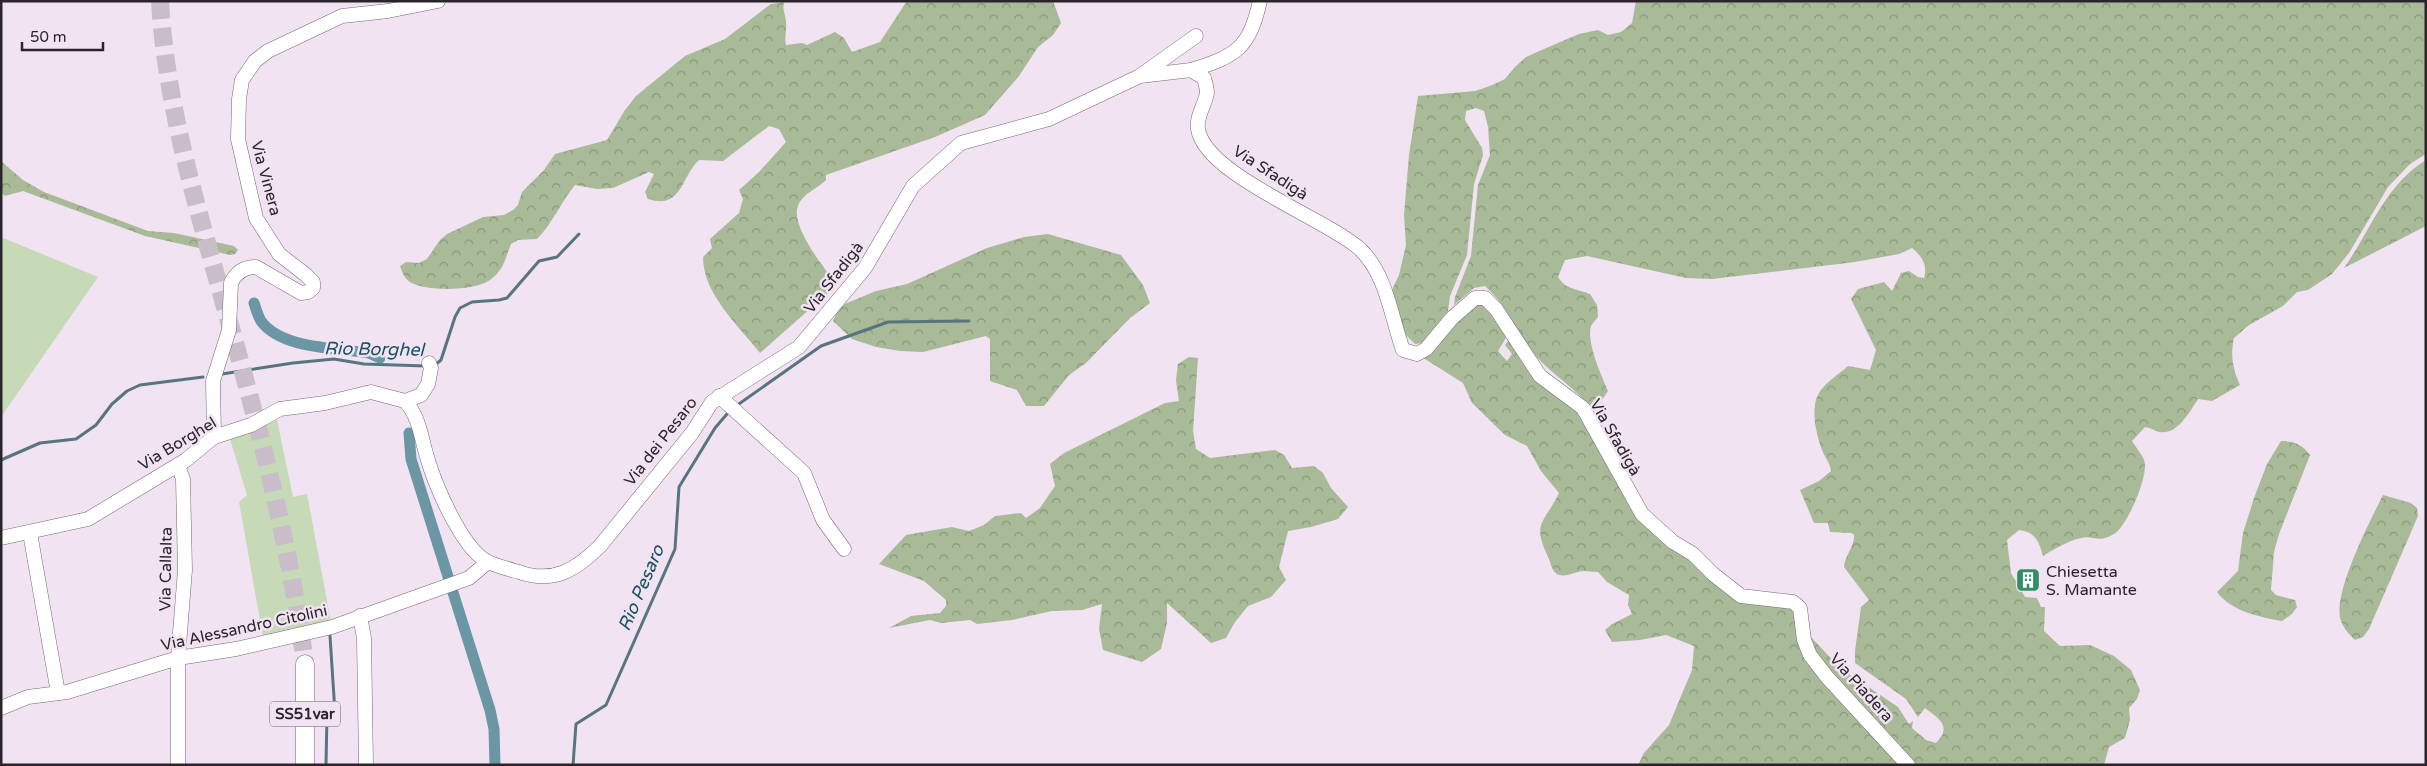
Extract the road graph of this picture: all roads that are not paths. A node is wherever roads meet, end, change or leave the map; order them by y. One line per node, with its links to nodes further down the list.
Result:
1 (438, 1): 9 (street, Via Vinera)
2 (1260, 1): 4 (street)
3 (1196, 36): 5 (street)
4 (1191, 70): 5 (street, Via Sfadigà); 15 (street, Via Sfadigà)
5 (1140, 76): 7 (street, Via Sfadigà)
6 (430, 366): 8 (street)
7 (719, 396): 13 (street, Via dei Pesaro); 14 (street, Via dei Pesaro)
8 (405, 401): 9 (street, Via Borghel); 14 (street)
9 (214, 438): 10 (street, Via Borghel)
10 (178, 465): 11 (street, Via Borghel); 17 (street, Via Callalta)
11 (30, 533): 12 (street, Via Borghel); 19 (street)
12 (1, 538)
13 (844, 549)
14 (488, 562): 16 (street, Via Alessandro Citolini)
15 (1761, 598): 24 (street, Via Piadera)
16 (360, 616): 17 (street, Via Alessandro Citolini); 23 (street)
17 (178, 658): 19 (street, Via Alessandro Citolini); 21 (street, Via Callalta)
18 (305, 664): 22 (main road, SS51var)
19 (58, 693): 20 (street, Via Alessandro Citolini)
20 (1, 708)
21 (178, 765)
22 (305, 765)
23 (366, 765)
24 (1908, 765)

